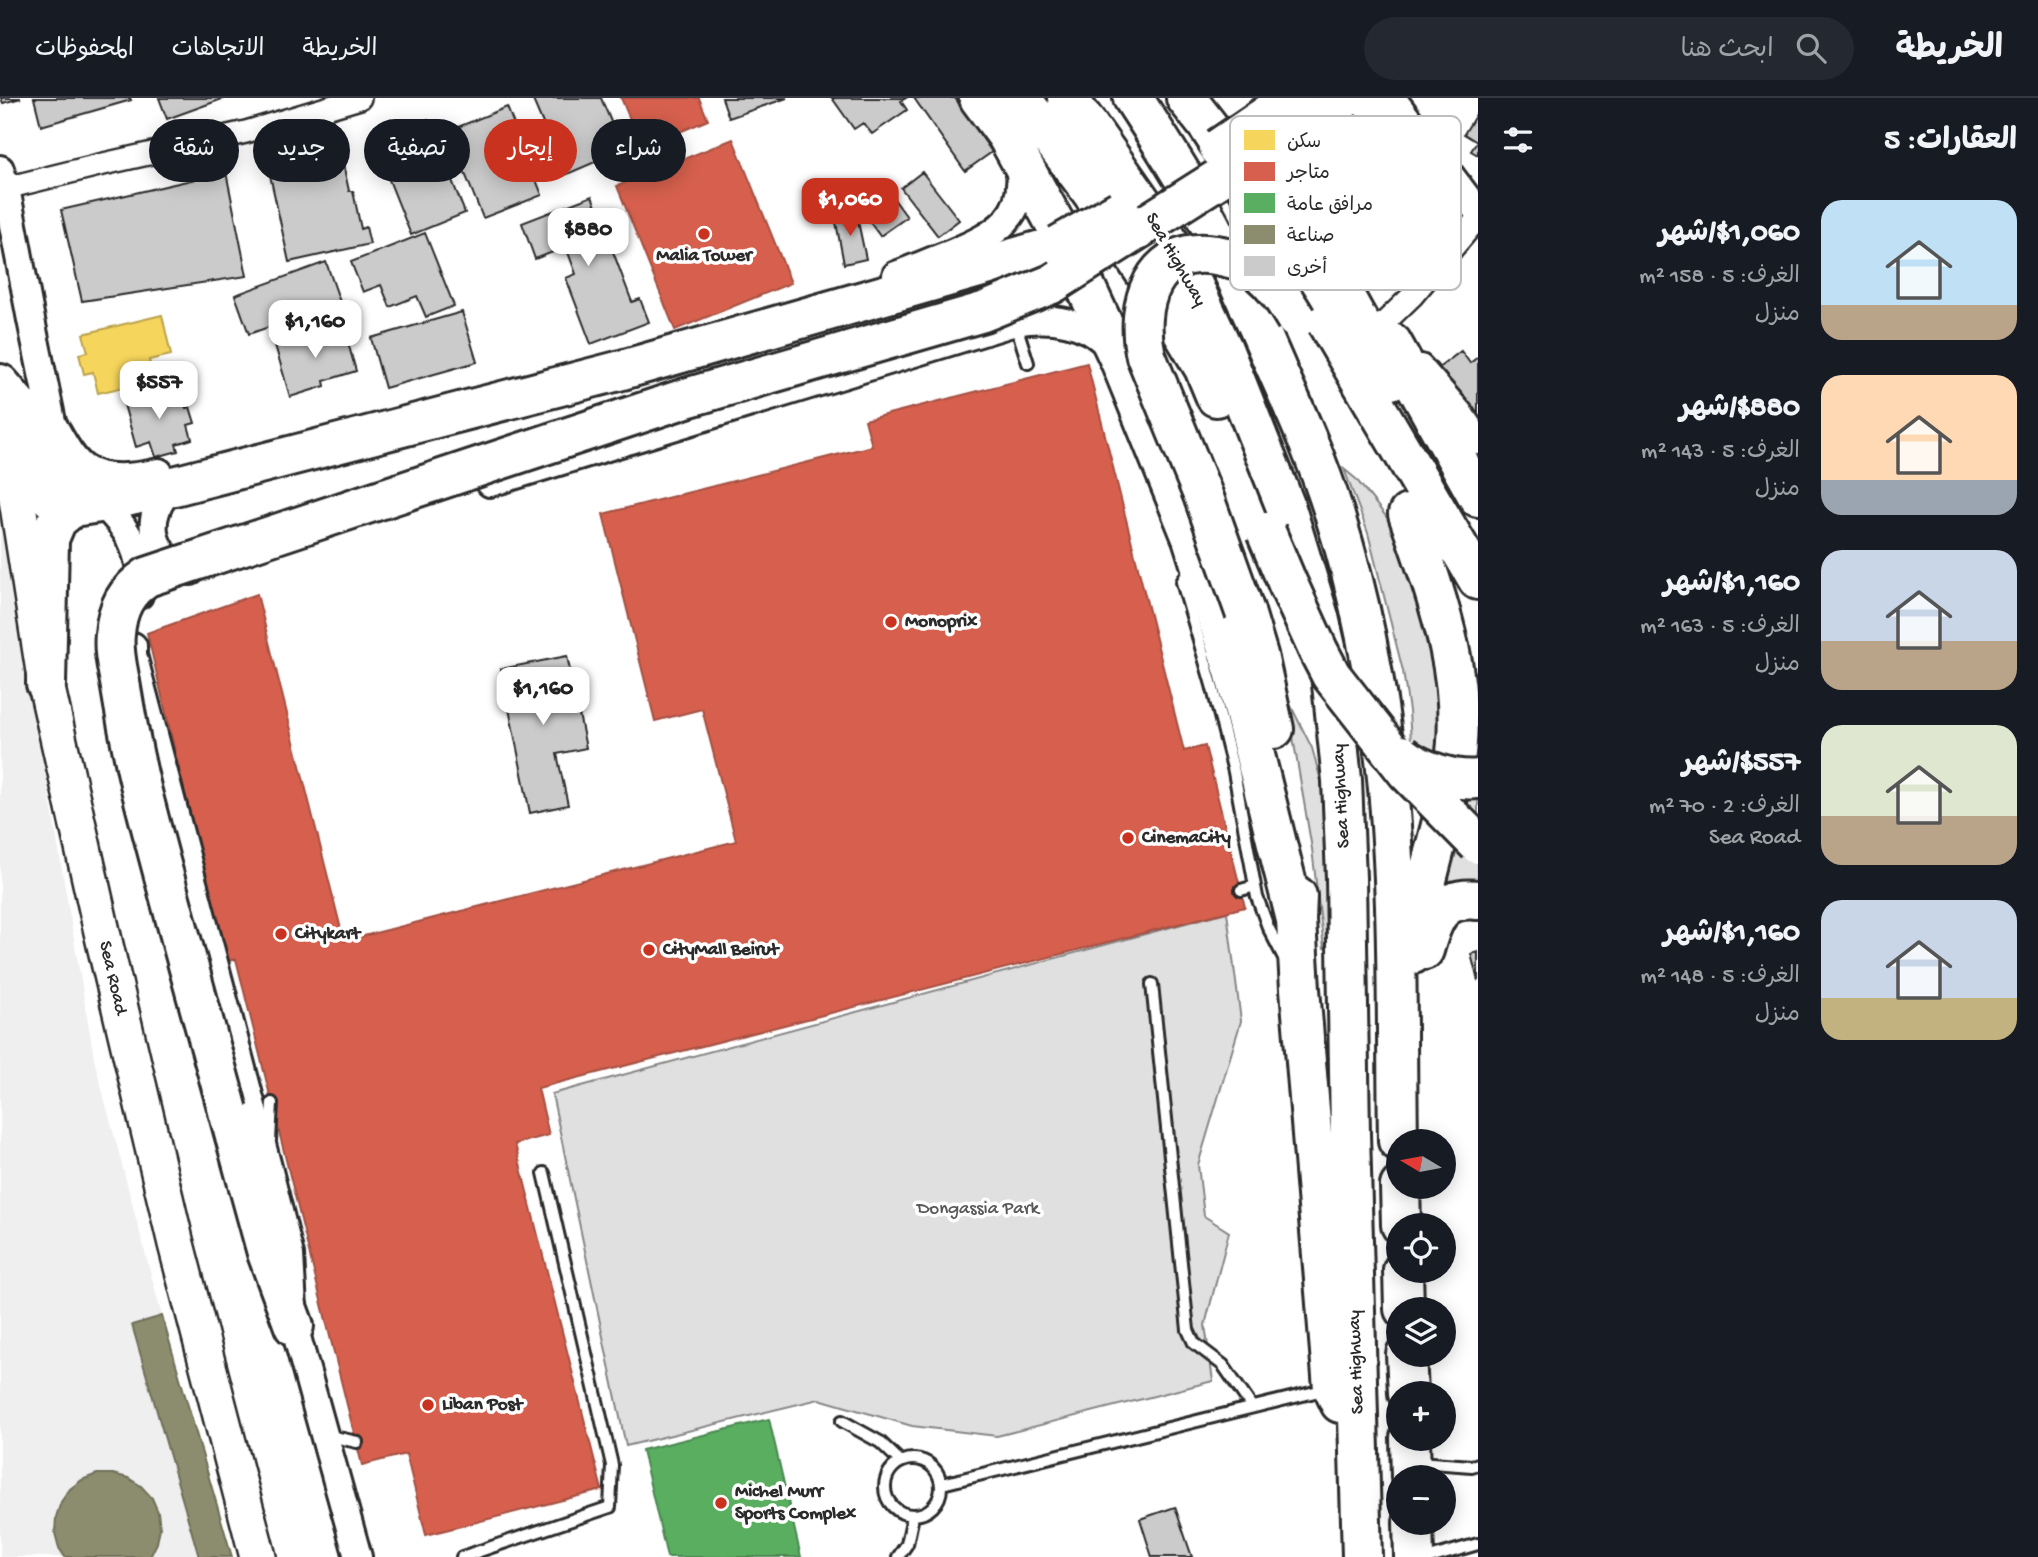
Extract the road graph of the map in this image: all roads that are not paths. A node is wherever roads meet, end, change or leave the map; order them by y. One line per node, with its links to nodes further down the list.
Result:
1 (360, 98): 13 (street)
2 (979, 98): 20 (highway)
3 (1021, 98): 58 (highway, bridge)
4 (1067, 98): 79 (highway, Sea Highway)
5 (1133, 98): 30 (highway)
6 (1186, 98): 23 (highway)
7 (1220, 98): 15 (highway)
8 (1256, 98): 16 (highway)
9 (1346, 98): 14 (highway, bridge)
10 (1365, 98): 17 (highway)
11 (1384, 98): 18 (highway)
12 (1392, 98): 19 (street)
13 (325, 103): 24 (street)
14 (1296, 113)
15 (1232, 116)
16 (1266, 116)
17 (1339, 116)
18 (1358, 116)
19 (1406, 116)
20 (1007, 136): 42 (highway); 45 (street)
21 (1230, 141): 47 (highway, bridge)
22 (1230, 159): 55 (highway, bridge)
23 (1230, 160)
24 (3, 178): 45 (street)
25 (1461, 189): 26 (street)
26 (1478, 212)
27 (1478, 218): 28 (street)
28 (1461, 238)
29 (1230, 258): 64 (highway, bridge)
30 (1230, 268)
31 (1240, 290): 69 (highway)
32 (1274, 290): 38 (highway, bridge)
33 (1280, 290): 38 (highway, bridge)
34 (1308, 290): 54 (highway)
35 (1340, 290): 51 (highway)
36 (1351, 290): 40 (highway)
37 (1417, 290): 40 (street)
38 (1289, 307): 50 (highway)
39 (1015, 322): 41 (lane); 42 (street); 53 (street)
40 (1383, 328): 46 (street); 48 (highway)
41 (1028, 363)
42 (1121, 363): 52 (highway)
43 (0, 384): 49 (highway)
44 (0, 391): 57 (highway, Sea Road)
45 (52, 423): 49 (street)
46 (1478, 441)
47 (174, 486): 49 (highway); 53 (street)
48 (1478, 497)
49 (87, 505): 55 (street); 57 (highway)
50 (1408, 514): 56 (highway); 67 (highway)
51 (1478, 534)
52 (1198, 556): 61 (lane); 64 (highway)
53 (196, 572): 55 (street)
54 (1478, 580)
55 (142, 591): 71 (street); 73 (highway, bridge)
56 (1478, 650)
57 (46, 684): 87 (highway, Sea Road)
58 (1380, 738): 59 (highway, bridge); 60 (highway, bridge)
59 (1478, 779)
60 (1478, 844)
61 (1255, 886): 62 (lane); 66 (lane)
62 (1241, 890)
63 (1478, 900): 67 (highway)
64 (1296, 920): 66 (highway)
65 (1152, 984): 75 (lane)
66 (1300, 989): 74 (highway)
67 (1408, 1002): 70 (highway)
68 (272, 1103): 71 (lane)
69 (1399, 1129)
70 (1400, 1129)
71 (269, 1171): 73 (street)
72 (544, 1173): 89 (lane)
73 (294, 1326): 77 (street)
74 (1333, 1388): 75 (lane); 79 (highway)
75 (1252, 1407): 83 (lane)
76 (842, 1421): 81 (lane)
77 (325, 1435): 78 (lane); 88 (street)
78 (356, 1441)
79 (1360, 1450): 91 (highway, Sea Highway)
80 (1410, 1459): 82 (lane)
81 (900, 1461): 83 (lane); 84 (lane)
82 (1478, 1464)
83 (942, 1483): 84 (lane)
84 (913, 1516): 90 (lane)
85 (1414, 1535): 92 (highway)
86 (1478, 1544): 93 (lane)
87 (258, 1557)
88 (358, 1557)
89 (462, 1557)
90 (898, 1557)
91 (1362, 1557)
92 (1415, 1557)
93 (1433, 1557)

